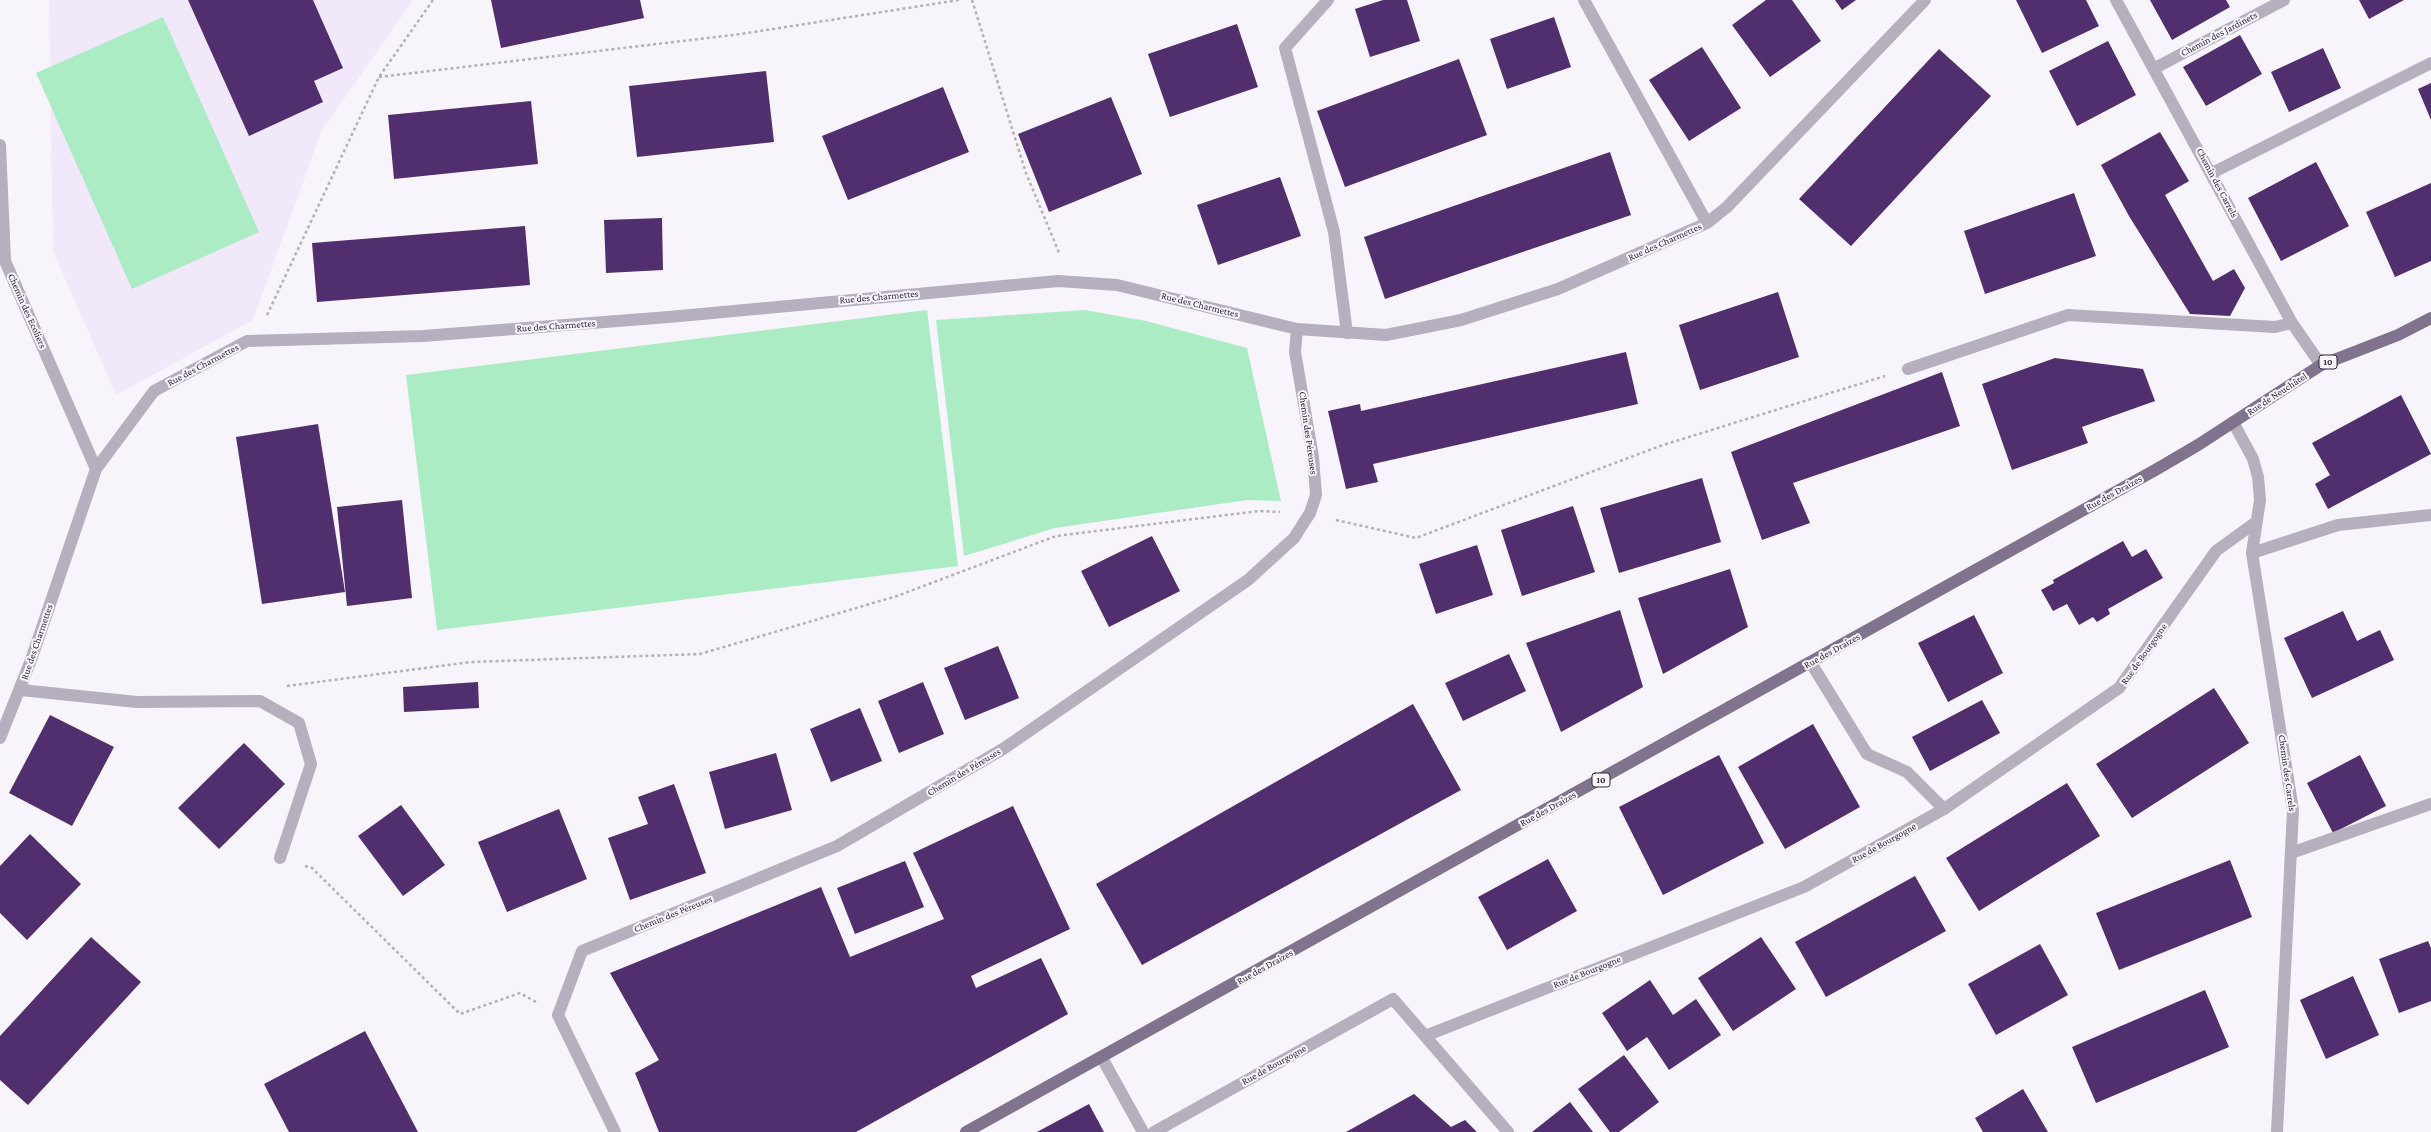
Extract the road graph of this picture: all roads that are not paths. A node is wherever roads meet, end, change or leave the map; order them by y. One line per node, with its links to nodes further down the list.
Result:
1 (1328, 0): 14 (street)
2 (1584, 0): 10 (street)
3 (1925, 0): 10 (street, Rue des Charmettes)
4 (2116, 0): 7 (street, Chemin des Carrels)
5 (2284, 0): 7 (street, Chemin des Jardinets)
6 (2431, 63): 9 (street)
7 (2155, 68): 9 (street, Chemin des Carrels)
8 (0, 145): 18 (street, Chemin des Ecoliers)
9 (2212, 173): 12 (street, Chemin des Carrels)
10 (1707, 223): 14 (street, Rue des Charmettes)
11 (2431, 318): 15 (main road, Rue de Neuchâtel / 10)
12 (2292, 323): 15 (street, Chemin des Carrels); 16 (street)
13 (1297, 329): 14 (street, Rue des Charmettes); 18 (street, Rue des Charmettes); 31 (street, Chemin des Péreuses)
14 (1347, 333)
15 (2321, 365): 17 (main road, Rue de Neuchâtel / 10)
16 (1908, 368)
17 (2233, 422): 20 (street, Chemin des Carrels); 22 (main road, Rue des Draizes / 10)
18 (96, 469): 23 (street, Rue des Charmettes)
19 (2431, 515): 21 (street)
20 (2256, 522): 21 (street, Chemin des Carrels); 26 (street, Rue de Bourgogne)
21 (2252, 554): 27 (street, Chemin des Carrels)
22 (1811, 663): 26 (street); 30 (main road, Rue des Draizes / 10)
23 (21, 690): 24 (street, Rue des Charmettes); 28 (street)
24 (0, 738)
25 (2431, 804): 27 (street)
26 (1944, 809): 29 (street, Rue de Bourgogne)
27 (2291, 853): 36 (street, Chemin des Carrels)
28 (280, 858)
29 (1425, 1036): 34 (street, Rue de Bourgogne); 35 (street, Rue de Bourgogne)
30 (1102, 1058): 32 (main road, Rue des Draizes / 10); 33 (street)
31 (615, 1132)
32 (966, 1132)
33 (1143, 1132)
34 (1154, 1132)
35 (1508, 1132)
36 (2277, 1132)

